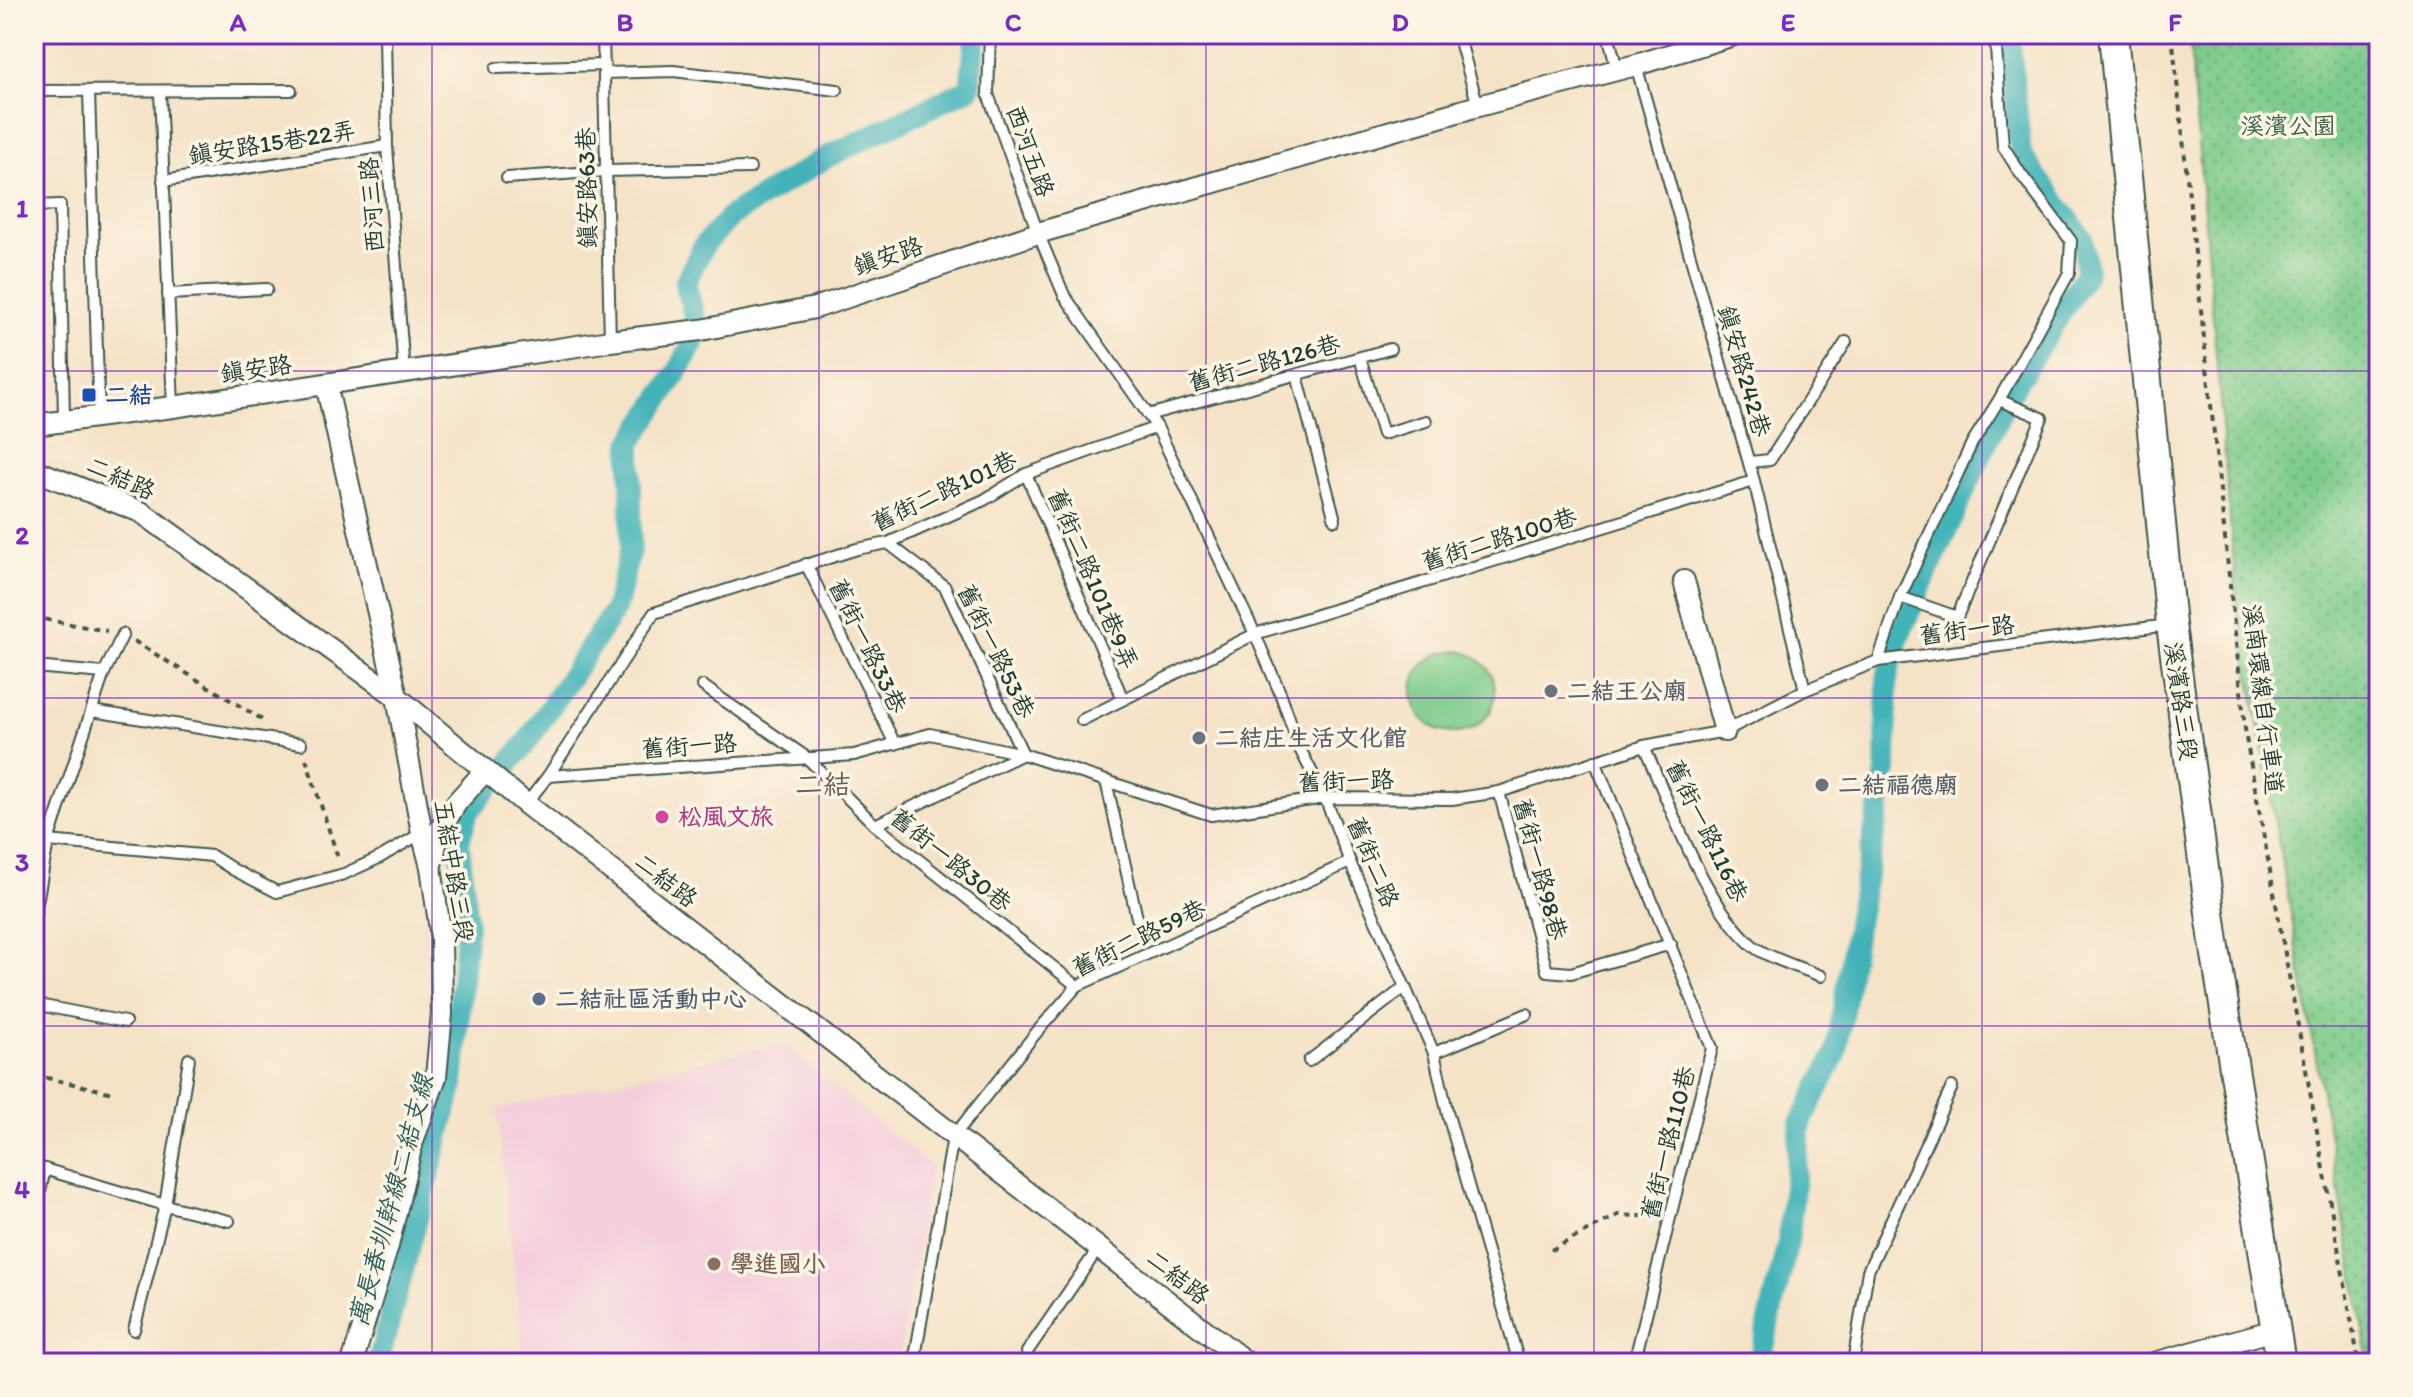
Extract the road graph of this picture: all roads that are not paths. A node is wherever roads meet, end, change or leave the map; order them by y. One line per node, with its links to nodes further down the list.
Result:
1 (385, 34): 18 (lane, 西河三路)
2 (603, 34): 11 (lane, 鎮安路63巷)
3 (990, 34): 24 (lane, 西河五路)
4 (1458, 34): 17 (lane)
5 (1608, 34): 9 (lane, 鎮安路242巷)
6 (1737, 34): 9 (street, 鎮安路)
7 (1995, 34): 34 (lane)
8 (2113, 34): 51 (street, 溪濱路三段)
9 (1627, 67): 17 (street, 鎮安路); 42 (lane, 鎮安路242巷)
10 (496, 68): 11 (lane)
11 (605, 69): 13 (lane); 20 (lane, 鎮安路63巷)
12 (291, 90): 16 (lane)
13 (837, 90)
14 (34, 91): 15 (lane)
15 (89, 91): 16 (lane); 37 (lane)
16 (160, 91): 22 (lane, 鎮安路15巷22弄)
17 (1478, 106): 24 (street, 鎮安路)
18 (387, 146): 22 (lane, 鎮安路15巷22弄); 31 (lane, 西河三路)
19 (750, 168): 20 (lane)
20 (606, 171): 21 (lane); 27 (lane, 鎮安路63巷)
21 (507, 178)
22 (163, 181): 26 (lane, 鎮安路15巷22弄)
23 (34, 206): 38 (lane)
24 (1038, 233): 27 (street, 鎮安路); 36 (lane, 舊街二路)
25 (267, 289): 26 (lane)
26 (168, 294): 35 (lane, 鎮安路15巷22弄)
27 (610, 341): 31 (street, 鎮安路)
28 (1846, 342): 42 (lane)
29 (1390, 349): 30 (lane, 舊街二路126巷)
30 (1360, 358): 32 (lane, 舊街二路126巷); 39 (lane)
31 (404, 373): 33 (street, 鎮安路)
32 (1297, 375): 36 (lane, 舊街二路126巷); 46 (lane)
33 (326, 384): 35 (street, 鎮安路); 59 (street, 五結中路三段)
34 (1999, 400): 50 (lane); 50 (lane)
35 (173, 407): 37 (street, 鎮安路)
36 (1148, 415): 41 (lane, 舊街二路)
37 (99, 416): 38 (street, 鎮安路)
38 (64, 420): 40 (street, 鎮安路)
39 (1426, 421)
40 (34, 425)
41 (1157, 427): 44 (lane, 舊街二路101巷); 53 (lane, 舊街二路)
42 (1749, 462): 45 (lane, 鎮安路242巷)
43 (34, 470): 59 (street, 二結路)
44 (1026, 474): 47 (lane, 舊街二路101巷); 60 (lane, 舊街二路101巷9弄)
45 (1754, 481): 53 (lane, 舊街二路100巷); 58 (lane, 鎮安路242巷)
46 (1335, 520)
47 (888, 543): 48 (lane, 舊街二路101巷); 67 (lane, 舊街一路53巷)
48 (806, 564): 65 (lane, 舊街一路33巷); 70 (lane, 舊街二路101巷)
49 (1684, 581): 63 (street)
50 (1900, 597): 54 (lane)
51 (2171, 625): 54 (lane, 舊街一路); 102 (street, 溪濱路三段)
52 (123, 634): 56 (lane)
53 (1255, 634): 60 (lane, 舊街二路100巷); 74 (lane, 舊街二路)
54 (1878, 661): 58 (lane, 舊街一路)
55 (34, 667): 56 (lane)
56 (104, 673): 61 (lane)
57 (703, 686): 68 (lane, 舊街一路30巷)
58 (1805, 690): 63 (lane, 舊街一路)
59 (397, 697): 71 (street, 二結路); 77 (street, 五結中路三段)
60 (1123, 699): 62 (lane, 舊街二路100巷)
61 (92, 711): 64 (lane); 78 (lane)
62 (1082, 720)
63 (1725, 731): 66 (lane, 舊街一路)
64 (301, 744)
65 (895, 744): 67 (lane, 舊街一路); 68 (lane, 舊街一路)
66 (1644, 746): 69 (lane, 舊街一路); 85 (lane, 舊街一路116巷)
67 (1023, 754): 72 (lane, 舊街一路); 76 (lane)
68 (806, 757): 70 (lane, 舊街一路); 76 (lane, 舊街一路30巷)
69 (1595, 761): 73 (lane, 舊街一路); 84 (lane, 舊街一路110巷)
70 (548, 776): 75 (lane)
71 (494, 779): 75 (street, 二結路); 81 (street)
72 (1106, 781): 74 (lane, 舊街一路); 82 (lane)
73 (1499, 792): 74 (lane, 舊街一路); 84 (lane, 舊街一路98巷)
74 (1325, 798): 80 (lane, 舊街二路)
75 (526, 804): 95 (street, 二結路)
76 (875, 825): 86 (lane, 舊街一路30巷)
77 (422, 833): 78 (lane); 81 (street, 五結中路三段)
78 (48, 841): 79 (lane); 83 (lane)
79 (34, 843)
80 (1350, 862): 86 (lane, 舊街二路59巷); 87 (lane, 舊街二路)
81 (431, 867): 104 (street, 五結中路三段)
82 (1137, 918)
83 (34, 920)
84 (1671, 944): 108 (lane, 舊街一路110巷)
85 (1821, 976)
86 (1077, 986): 95 (lane, 舊街二路59巷)
87 (1405, 987): 91 (lane, 舊街二路); 93 (lane)
88 (34, 1004): 90 (lane)
89 (1527, 1014): 91 (lane)
90 (125, 1022)
91 (1434, 1053): 107 (lane, 舊街二路)
92 (189, 1059): 97 (lane)
93 (1309, 1061)
94 (1952, 1087): 109 (lane)
95 (953, 1137): 100 (street, 二結路); 105 (lane)
96 (39, 1168): 97 (lane); 98 (lane)
97 (165, 1205): 99 (lane); 101 (lane)
98 (34, 1219)
99 (229, 1221)
100 (1098, 1249): 103 (lane); 106 (street, 二結路)
101 (134, 1330)
102 (2275, 1330): 110 (street); 111 (street, 溪濱路三段)
103 (1027, 1352)
104 (352, 1363)
105 (914, 1363)
106 (1247, 1363)
107 (1519, 1363)
108 (1634, 1363)
109 (1853, 1363)
110 (2154, 1363)
111 (2281, 1363)

